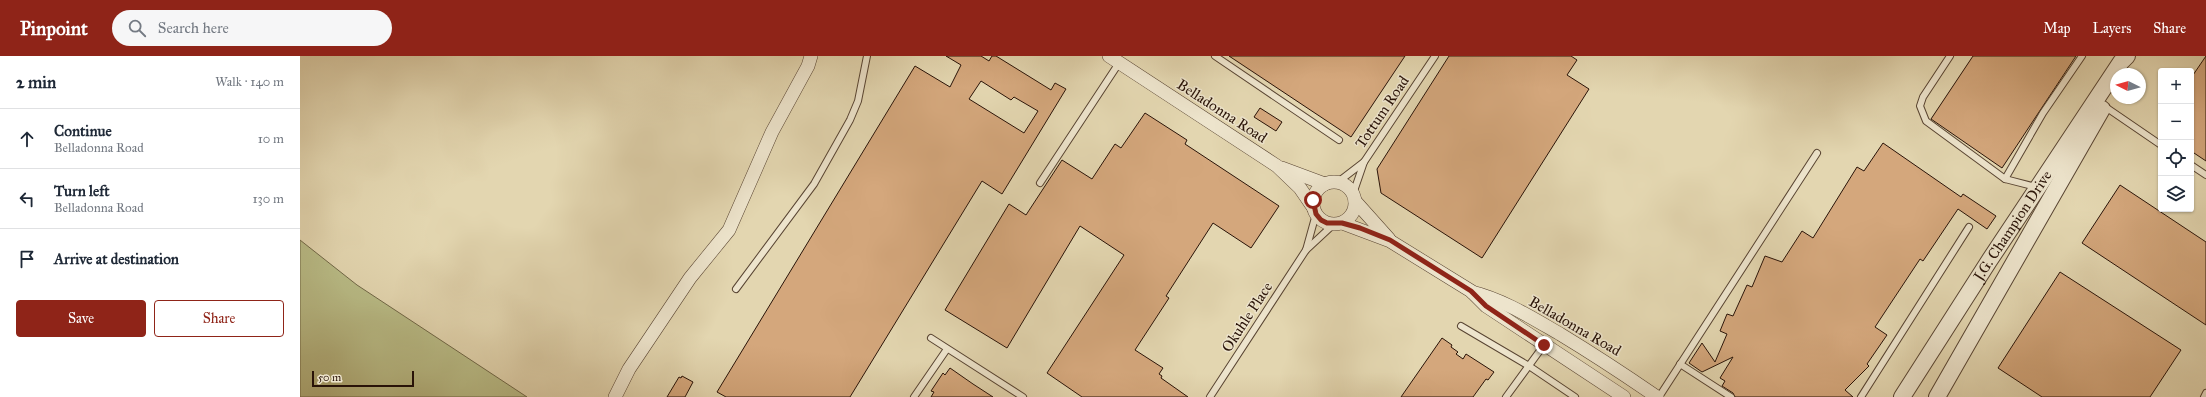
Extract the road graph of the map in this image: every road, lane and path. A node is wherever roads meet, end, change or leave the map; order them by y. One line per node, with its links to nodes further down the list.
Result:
1 (811, 56): 40 (street)
2 (867, 56): 30 (lane)
3 (1215, 56): 12 (lane)
4 (1435, 56): 15 (lane, Tottum Road)
5 (1950, 56): 19 (lane)
6 (2082, 56): 19 (lane)
7 (2129, 56): 9 (street, J.G. Champion Drive); 23 (street, J.G. Champion Drive)
8 (1114, 59): 16 (street, Belladonna Road); 20 (lane)
9 (2124, 68)
10 (2110, 96): 11 (street, J.G. Champion Drive)
11 (2104, 106): 13 (lane); 50 (street, J.G. Champion Drive)
12 (1339, 140)
13 (2158, 143)
14 (1817, 153): 36 (lane)
15 (1364, 162): 21 (lane, Tottum Road); 24 (lane, Tottum Road)
16 (1277, 166): 22 (street, Belladonna Road); 25 (street, Belladonna Road)
17 (2194, 167): 18 (lane)
18 (2206, 175)
19 (2005, 179): 23 (lane)
20 (1040, 182)
21 (1338, 182): 22 (street, Belladonna Road); 24 (street, Belladonna Road)
22 (1325, 184): 25 (street)
23 (2038, 187): 49 (street, J.G. Champion Drive)
24 (1354, 197): 26 (street); 28 (street, Belladonna Road)
25 (1314, 211): 26 (street, Belladonna Road); 29 (lane, Okuhle Place)
26 (1338, 224): 28 (street, Belladonna Road); 29 (lane, Okuhle Place)
27 (1969, 227): 48 (lane)
28 (1390, 240): 31 (street, Belladonna Road)
29 (1306, 250): 42 (lane, Okuhle Place)
30 (736, 289)
31 (1471, 291): 34 (street, Belladonna Road); 46 (street, Belladonna Road)
32 (1461, 326): 37 (lane)
33 (931, 338): 35 (lane)
34 (1544, 345): 37 (lane); 45 (street, Belladonna Road)
35 (947, 348): 39 (lane); 41 (lane)
36 (1680, 364): 46 (lane); 47 (lane)
37 (1529, 366): 43 (lane); 44 (lane)
38 (2206, 393): 51 (lane)
39 (1020, 396)
40 (615, 397)
41 (914, 397)
42 (1210, 397)
43 (1506, 397)
44 (1575, 397)
45 (1624, 397)
46 (1658, 397)
47 (1731, 397)
48 (1861, 397)
49 (1902, 397)
50 (1937, 397)
51 (2204, 397)

